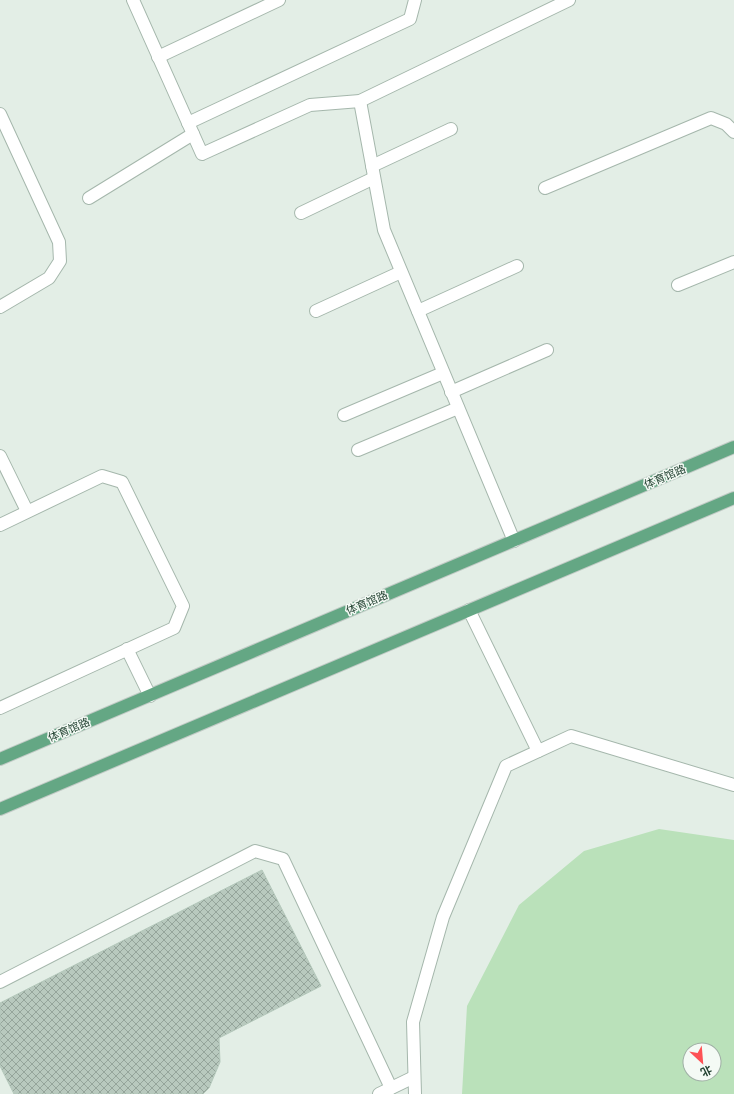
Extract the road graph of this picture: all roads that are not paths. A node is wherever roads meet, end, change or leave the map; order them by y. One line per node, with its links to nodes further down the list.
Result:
1 (133, 0): 5 (street)
2 (279, 0): 5 (street)
3 (415, 0): 8 (street)
4 (569, 0): 6 (street)
5 (158, 56): 8 (street)
6 (360, 101): 11 (street); 12 (street)
7 (0, 114): 21 (street)
8 (188, 123): 11 (street)
9 (451, 129): 12 (street)
10 (734, 132): 14 (street)
11 (193, 134): 15 (street)
12 (372, 166): 13 (street)
13 (374, 178): 16 (street); 19 (street)
14 (545, 188)
15 (89, 198)
16 (301, 213)
17 (734, 262): 20 (street)
18 (517, 266): 23 (street)
19 (401, 272): 22 (street); 23 (street)
20 (678, 285)
21 (0, 307)
22 (316, 311)
23 (418, 311): 25 (street)
24 (547, 350): 26 (street)
25 (443, 372): 26 (street); 28 (street)
26 (451, 392): 27 (street)
27 (458, 408): 30 (street); 35 (street)
28 (344, 415)
29 (734, 447): 35 (main road, 体育馆路)
30 (358, 450)
31 (0, 456): 33 (street)
32 (734, 498): 36 (main road)
33 (28, 512): 34 (street); 37 (street)
34 (0, 525)
35 (514, 541): 38 (main road, 体育馆路)
36 (470, 610): 40 (street); 43 (main road)
37 (127, 649): 38 (street); 39 (street)
38 (150, 696): 41 (main road, 体育馆路)
39 (0, 708)
40 (538, 751): 42 (street); 45 (street)
41 (0, 759)
42 (734, 785)
43 (0, 809)
44 (0, 982): 46 (street)
45 (414, 1077): 46 (street); 48 (street)
46 (391, 1088): 47 (street)
47 (379, 1094)
48 (414, 1094)

